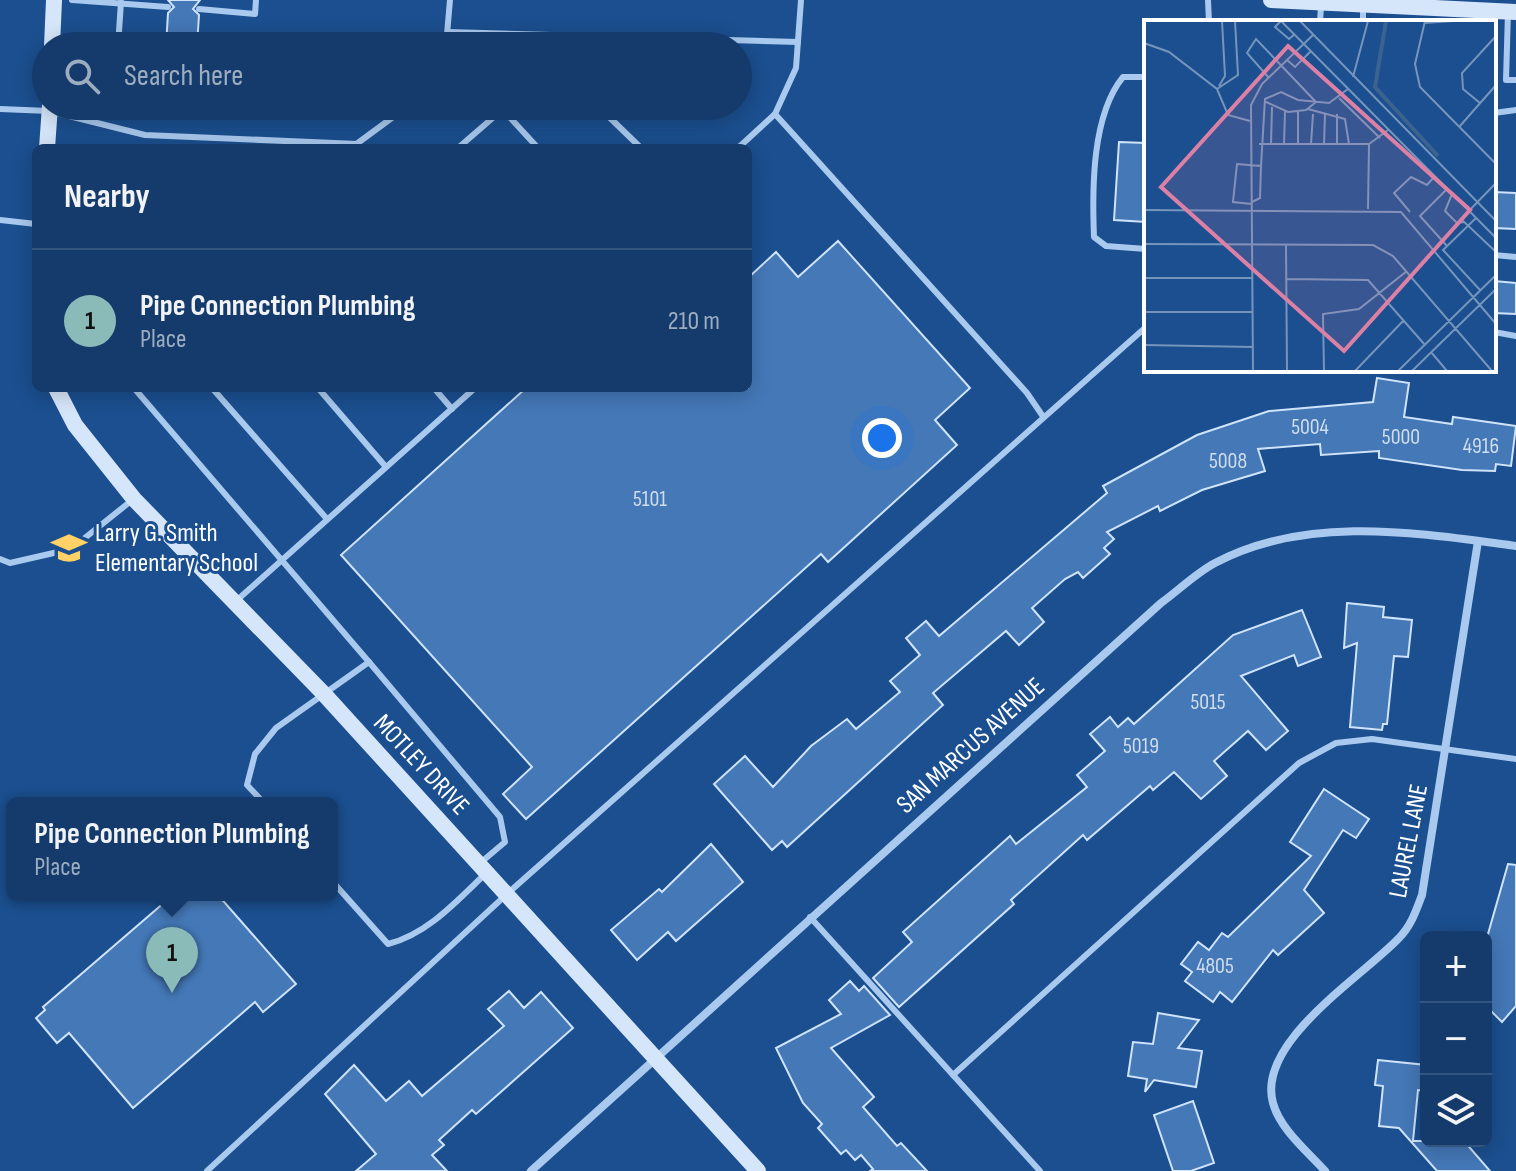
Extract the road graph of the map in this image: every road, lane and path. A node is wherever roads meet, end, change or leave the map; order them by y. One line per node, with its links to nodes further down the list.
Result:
1 (54, 0): 17 (street)
2 (72, 0): 8 (lane)
3 (256, 0): 13 (lane)
4 (450, 0): 19 (lane)
5 (801, 0): 21 (lane)
6 (1208, 0): 14 (lane)
7 (1271, 0): 9 (street)
8 (121, 2): 11 (lane); 18 (lane)
9 (1321, 3): 10 (street); 15 (lane)
10 (1363, 4): 12 (street); 16 (lane)
11 (168, 7)
12 (1511, 8): 23 (lane)
13 (199, 9)
14 (1209, 20)
15 (1320, 20)
16 (1363, 20)
17 (53, 32)
18 (119, 32)
19 (448, 32)
20 (752, 41): 21 (lane)
21 (798, 42): 28 (lane)
22 (1144, 77): 44 (lane)
23 (1516, 80)
24 (0, 109): 25 (lane)
25 (32, 109)
26 (1516, 110): 27 (lane)
27 (1496, 113)
28 (775, 114): 41 (lane); 57 (lane)
29 (49, 120): 35 (street)
30 (90, 120): 36 (lane)
31 (390, 120): 37 (lane)
32 (490, 120): 38 (lane)
33 (513, 120): 39 (lane)
34 (612, 120): 40 (lane)
35 (47, 144)
36 (302, 144)
37 (359, 144)
38 (463, 144)
39 (534, 144)
40 (637, 144)
41 (742, 144)
42 (0, 220): 43 (lane)
43 (32, 224)
44 (1144, 249)
45 (1496, 255): 46 (lane)
46 (1516, 257)
47 (1144, 329): 57 (lane)
48 (1496, 332): 49 (lane)
49 (1516, 336)
50 (58, 392): 59 (street, MOTLEY DRIVE)
51 (137, 392): 64 (lane)
52 (216, 392): 60 (lane)
53 (321, 392): 58 (lane)
54 (437, 392): 56 (lane)
55 (471, 392): 56 (lane)
56 (452, 409): 58 (lane)
57 (1042, 415): 73 (lane)
58 (386, 467): 60 (lane)
59 (134, 499): 63 (lane); 65 (street, MOTLEY DRIVE)
60 (327, 519): 64 (lane)
61 (1478, 541): 62 (street, SAN MARCUS AVENUE); 68 (street, LAUREL LANE); 74 (street, SAN MARCUS AVENUE)
62 (1516, 546)
63 (0, 559)
64 (283, 559): 65 (lane); 66 (lane)
65 (236, 601): 67 (street, MOTLEY DRIVE)
66 (369, 662): 67 (lane); 71 (lane)
67 (324, 694): 70 (lane); 71 (street, MOTLEY DRIVE)
68 (1447, 750): 69 (lane); 76 (lane); 81 (street, LAUREL LANE)
69 (1516, 759)
70 (258, 797)
71 (483, 868): 72 (lane); 73 (street, MOTLEY DRIVE)
72 (338, 888)
73 (507, 894): 75 (street, MOTLEY DRIVE); 77 (lane)
74 (810, 917): 75 (street, SAN MARCUS AVENUE); 76 (lane)
75 (656, 1058): 78 (street, SAN MARCUS AVENUE); 79 (street, MOTLEY DRIVE)
76 (953, 1075): 80 (lane)
77 (207, 1171)
78 (531, 1171)
79 (758, 1171)
80 (1040, 1171)
81 (1325, 1171)

